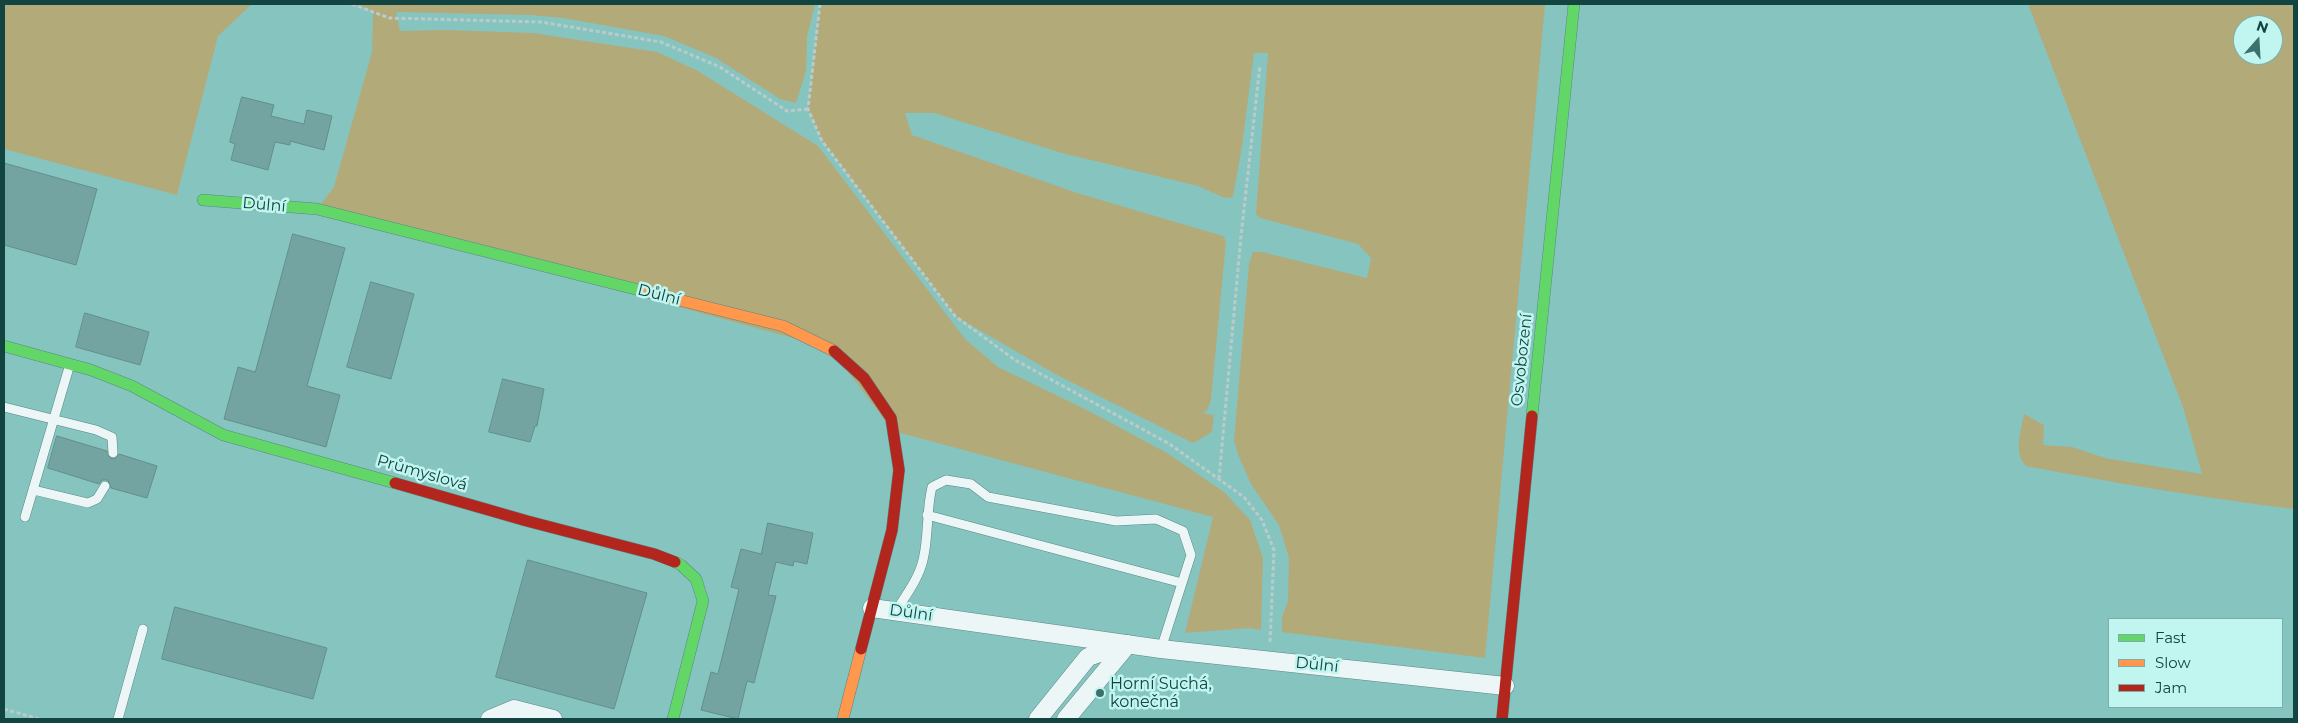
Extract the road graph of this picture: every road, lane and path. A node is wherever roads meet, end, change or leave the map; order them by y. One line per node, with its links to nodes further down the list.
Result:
1 (352, 4): 5 (path)
2 (820, 4): 5 (path)
3 (1574, 4): 24 (street, Osvobození)
4 (1260, 65): 12 (path)
5 (808, 109): 12 (path)
6 (203, 200): 18 (street, Důlní)
7 (4, 346): 8 (street, Průmyslová)
8 (70, 364): 10 (lane); 30 (street, Průmyslová)
9 (4, 407): 10 (lane)
10 (55, 419): 11 (lane); 14 (lane)
11 (113, 453)
12 (1219, 480): 23 (path)
13 (104, 486): 14 (lane)
14 (34, 490): 16 (lane)
15 (927, 514): 17 (lane); 17 (lane); 19 (lane)
16 (25, 517)
17 (1182, 583): 22 (lane)
18 (872, 608): 19 (street, Důlní); 31 (street, Důlní)
19 (896, 611): 21 (street, Důlní)
20 (143, 629): 27 (lane)
21 (1129, 644): 22 (street, Důlní); 32 (street); 33 (street)
22 (1161, 649): 23 (street, Důlní)
23 (1269, 659): 24 (street, Důlní)
24 (1506, 686): 34 (street, Osvobození)
25 (4, 709): 26 (path)
26 (39, 719)
27 (118, 719)
28 (490, 719): 29 (street)
29 (553, 719)
30 (673, 719)
31 (843, 719)
32 (1038, 719)
33 (1066, 719)
34 (1502, 719)

